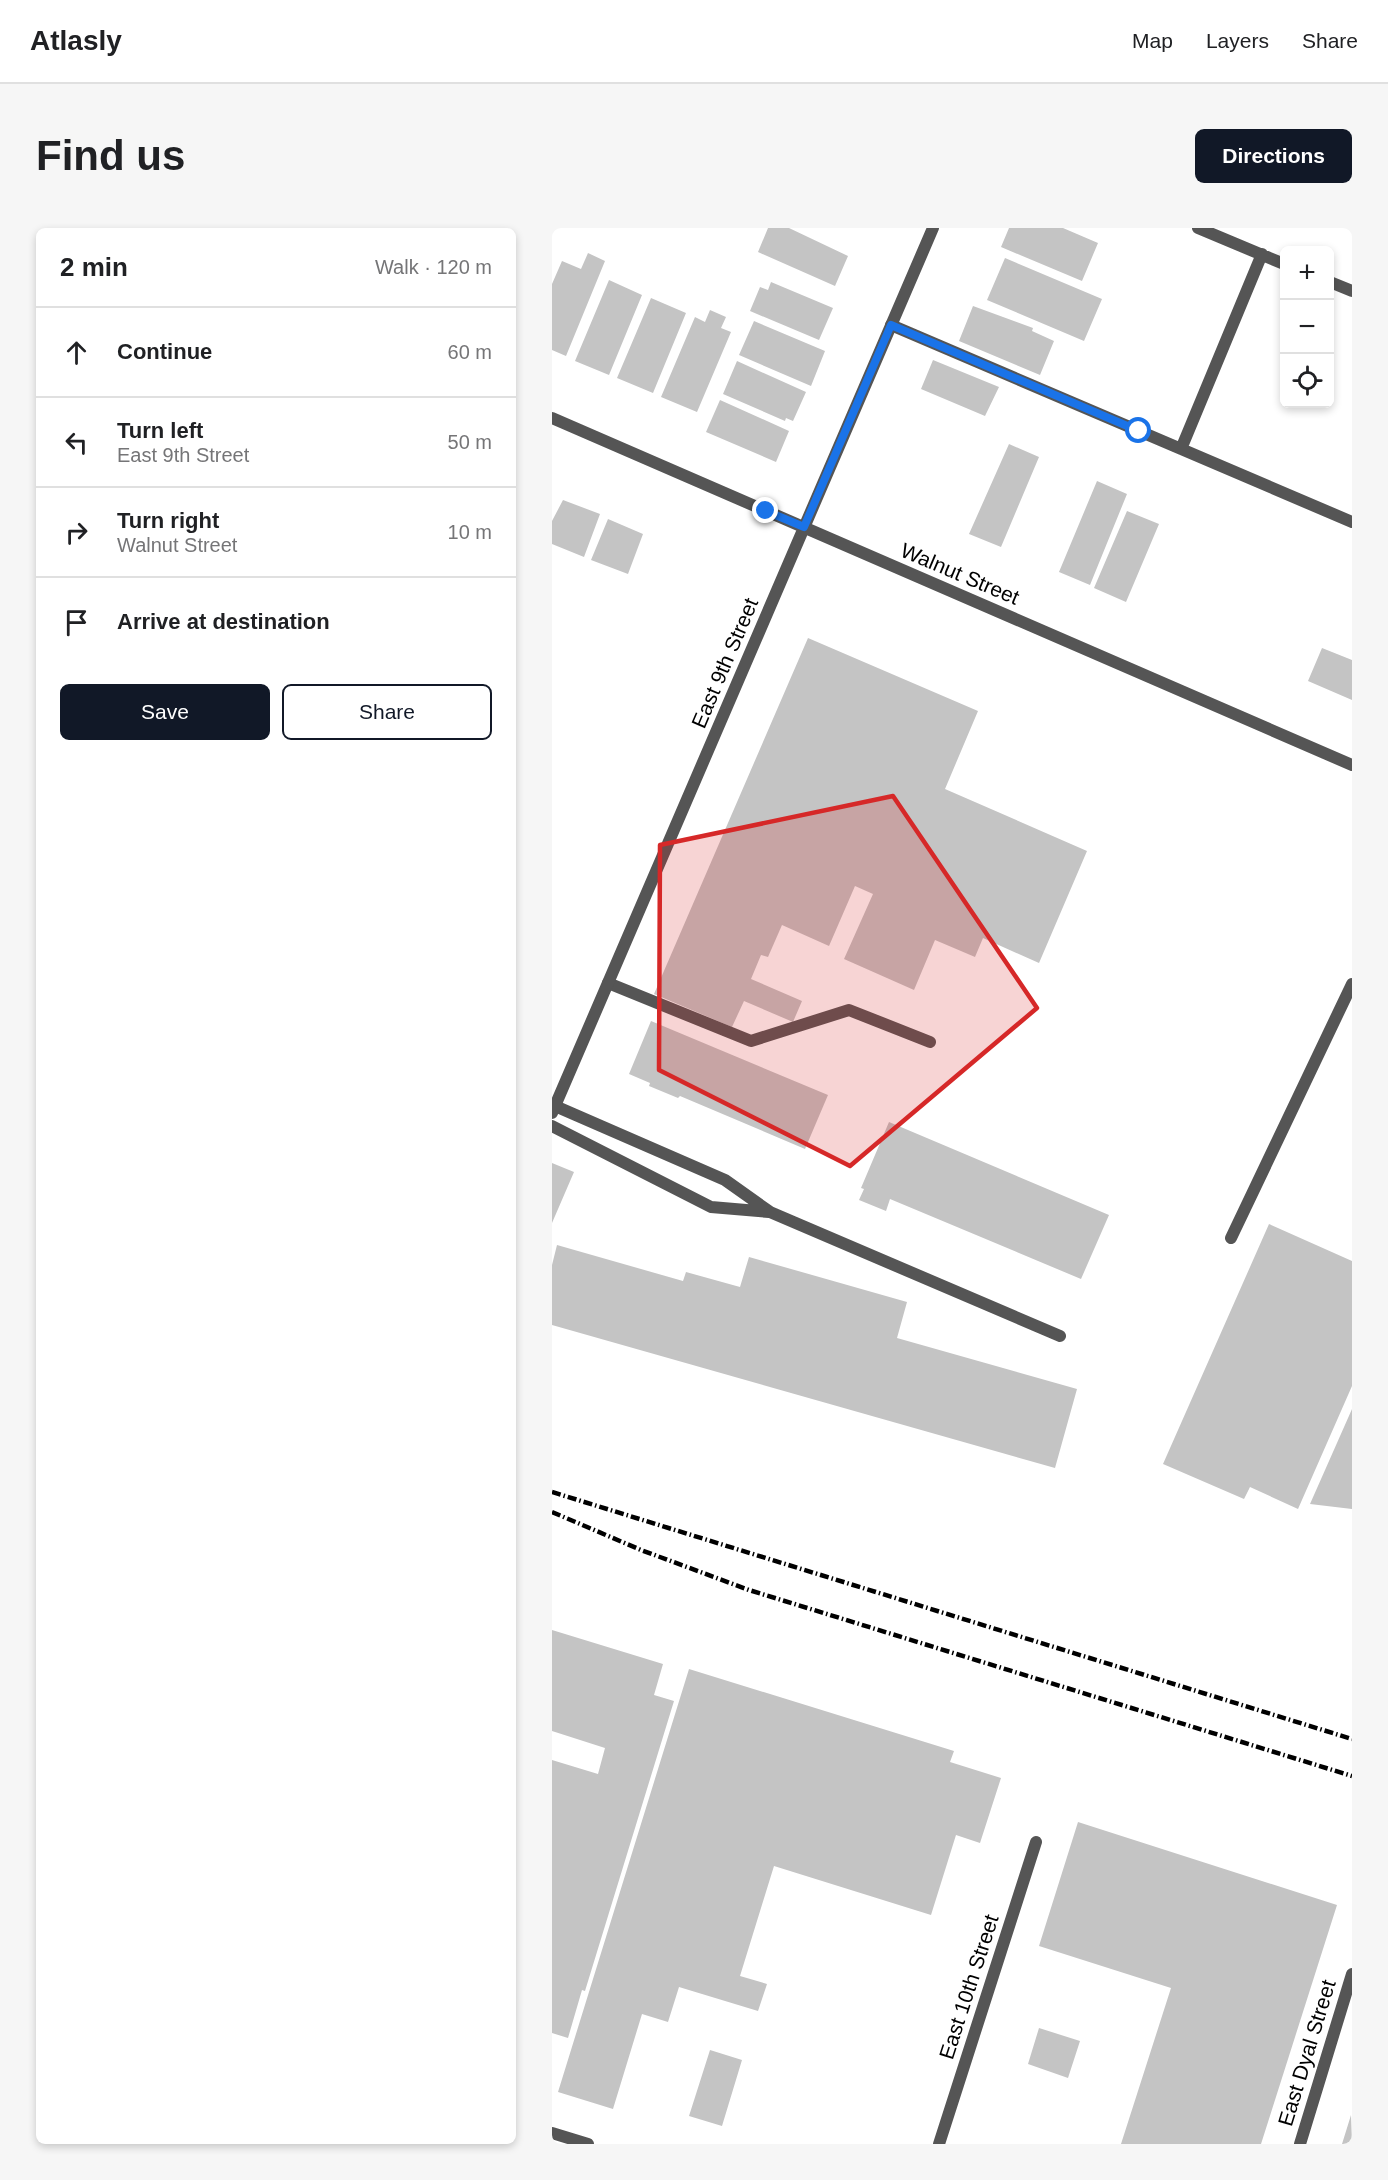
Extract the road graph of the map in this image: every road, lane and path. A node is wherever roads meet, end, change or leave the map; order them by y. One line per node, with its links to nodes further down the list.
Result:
1 (933, 228): 7 (street, East 9th Street)
2 (1198, 228): 3 (street)
3 (1262, 254): 4 (street); 9 (street)
4 (1280, 262)
5 (1334, 284): 6 (street)
6 (1352, 291)
7 (891, 325): 9 (street); 11 (street, East 9th Street)
8 (552, 418): 11 (street, Walnut Street)
9 (1181, 449): 10 (street)
10 (1352, 522)
11 (804, 527): 12 (street, Walnut Street); 13 (street, East 9th Street)
12 (1352, 765)
13 (608, 983): 15 (street); 16 (street, East 9th Street)
14 (1352, 984): 19 (street)
15 (930, 1042)
16 (554, 1109): 18 (street)
17 (552, 1126): 18 (street)
18 (770, 1212): 20 (street)
19 (1231, 1238)
20 (1060, 1336)
21 (1036, 1842): 25 (street, East 10th Street)
22 (1352, 1974): 26 (street, East Dyal Street)
23 (552, 2133): 24 (street)
24 (588, 2144)
25 (939, 2144)
26 (1300, 2144)

